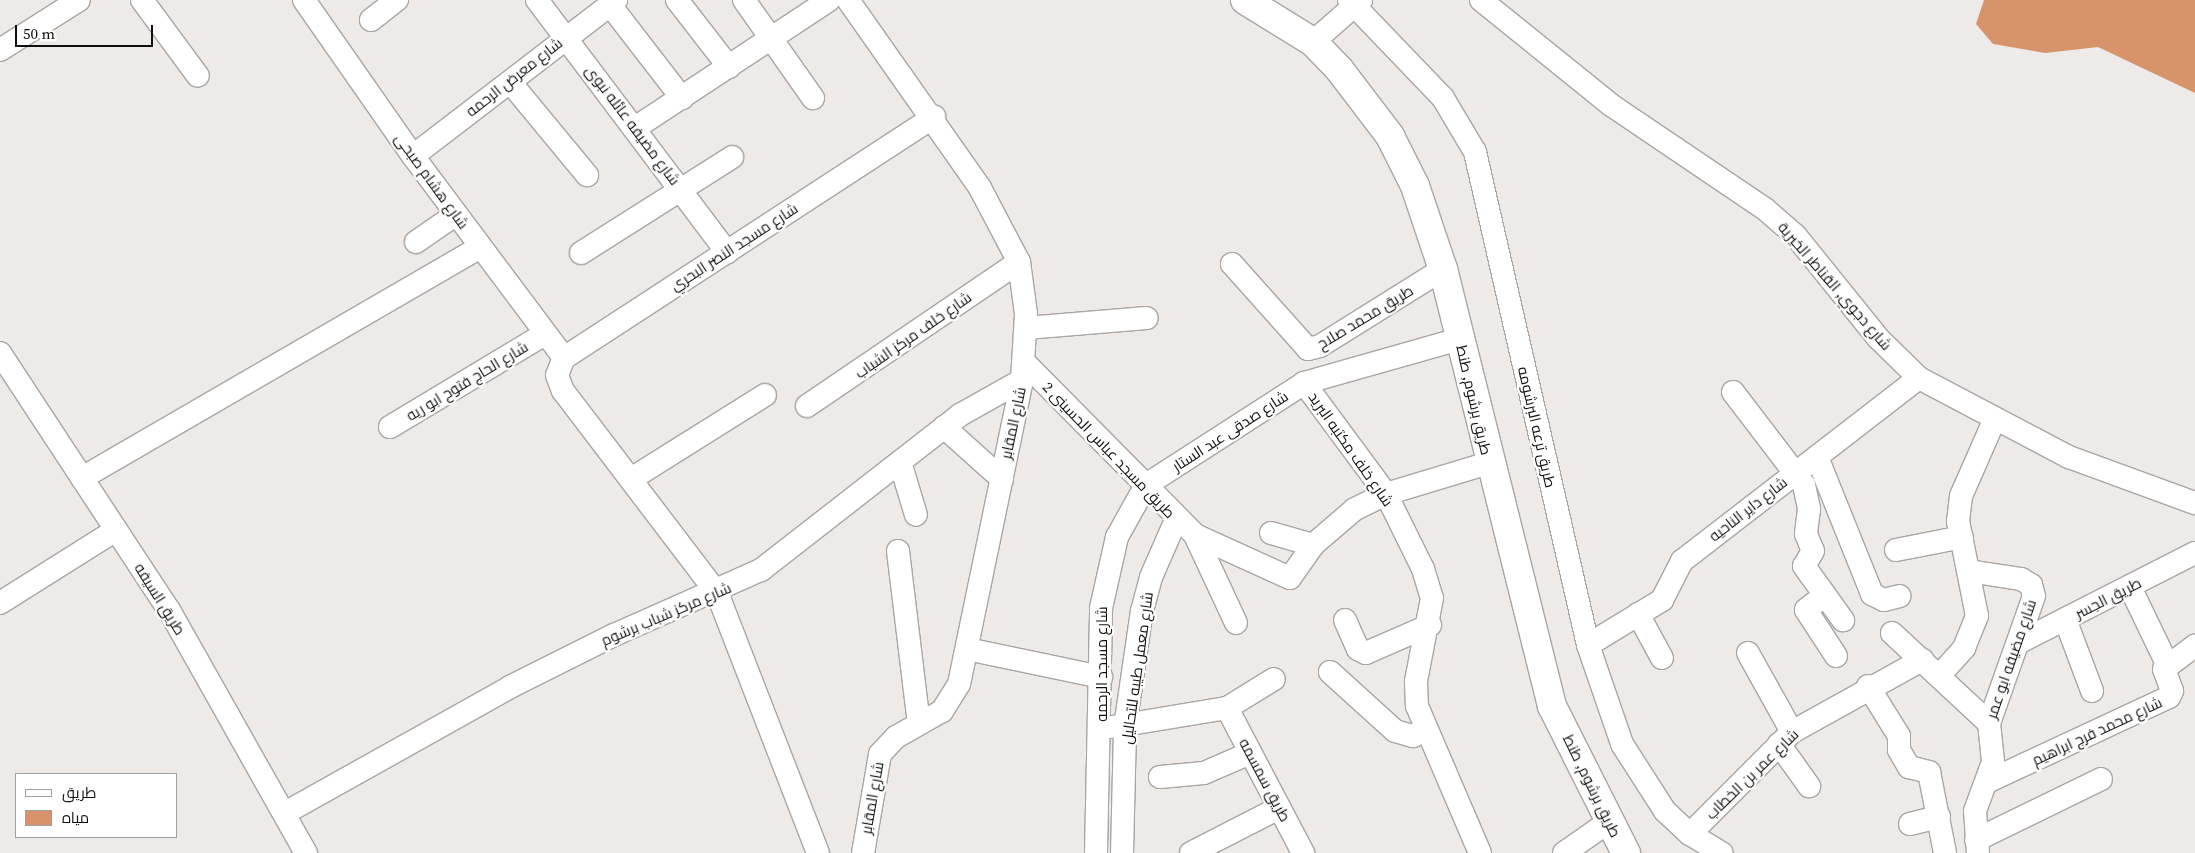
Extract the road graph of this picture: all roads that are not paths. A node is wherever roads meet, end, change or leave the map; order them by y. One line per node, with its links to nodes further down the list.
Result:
1 (79, 0): 18 (street)
2 (142, 0): 20 (street)
3 (304, 0): 26 (street, شارع هشام صبحى)
4 (397, 0): 14 (street)
5 (537, 0): 15 (street, شارع مضيفه عائله نبوى)
6 (677, 0): 19 (street)
7 (744, 0): 16 (street)
8 (829, 0): 16 (street)
9 (848, 0): 24 (street, شارع المقابر)
10 (1246, 0): 17 (main road, طريق برشوم, طنط)
11 (1481, 0): 45 (street, شارع دجوي, القناطر الخيرية)
12 (613, 2): 15 (street, شارع معرض الرحمه); 22 (street)
13 (1355, 2): 17 (street); 87 (street, طريق ترعه البرشومه)
14 (371, 20)
15 (566, 36): 21 (street, شارع معرض الرحمه); 25 (street, شارع مضيفه عائله نبوى)
16 (773, 39): 19 (street); 23 (street)
17 (1313, 42): 37 (main road, طريق برشوم, طنط)
18 (0, 50)
19 (729, 67): 22 (street)
20 (198, 76)
21 (510, 82): 26 (street, شارع معرض الرحمه); 28 (street)
22 (682, 98): 25 (street)
23 (813, 98)
24 (934, 117): 33 (street, شارع مسجد النصر البحري); 35 (street, شارع المقابر)
25 (635, 128): 29 (street, شارع مضيفه عائله نبوى)
26 (413, 156): 30 (street, شارع هشام صبحى)
27 (732, 157): 29 (street)
28 (587, 175)
29 (680, 187): 33 (street, شارع مضيفه عائله نبوى); 34 (street)
30 (455, 215): 31 (street); 32 (street, شارع هشام صبحى)
31 (416, 242)
32 (480, 247): 40 (street, شارع هشام صبحى); 57 (street)
33 (727, 252): 43 (street, شارع مسجد النصر البحري)
34 (581, 253)
35 (1019, 262): 39 (street, شارع المقابر); 49 (street, شارع خلف مركز الشباب)
36 (1232, 264): 37 (street, طريق محمد صلاح)
37 (1443, 269): 41 (main road, طريق برشوم, طنط)
38 (1147, 318): 39 (street)
39 (1026, 328): 44 (street, شارع المقابر)
40 (545, 334): 43 (street, شارع هشام صبحى); 52 (street, شارع الحاج فتوح ابو ريه)
41 (1460, 339): 46 (street, شارع صدقى عبد الستار); 55 (main road, طريق برشوم, طنط)
42 (0, 354): 57 (street, طريق السيفه)
43 (564, 358): 59 (street)
44 (1024, 372): 51 (street, شارع مركز شباب برشوم); 58 (street, شارع المقابر); 60 (street, طريق مسجد عباس الحسينى 2)
45 (1919, 378): 50 (street, شارع دجوي, القناطر الخيرية); 53 (street, شارع داير الناحيه)
46 (1304, 383): 60 (street, شارع صدقى عبد الستار); 61 (street, شارع خلف مكتبه البريد)
47 (1733, 392): 56 (street)
48 (766, 395): 59 (street)
49 (807, 406)
50 (1994, 420): 62 (street, شارع دجوي, القناطر الخيرية); 68 (street)
51 (944, 427): 54 (street, شارع مركز شباب برشوم); 58 (street)
52 (390, 428)
53 (1817, 457): 56 (street, شارع داير الناحيه); 77 (street)
54 (900, 462): 63 (street); 75 (street, شارع مركز شباب برشوم)
55 (1489, 463): 61 (street); 116 (main road, طريق برشوم, طنط)
56 (1795, 474): 76 (street); 79 (street, شارع داير الناحيه)
57 (82, 478): 65 (street, طريق السيفه)
58 (1002, 479): 89 (street, شارع المقابر)
59 (631, 480): 75 (street)
60 (1146, 486): 64 (street, طريق مسجد عباس الحسينى 2); 97 (street, شارع مسجد الرحمه)
61 (1386, 494): 69 (street); 84 (street, شارع خلف مكتبه البريد)
62 (2195, 503)
63 (916, 515)
64 (1176, 520): 67 (street, طريق مسجد عباس الحسينى 2); 105 (street, شارع معمل طيبه للتحاليل)
65 (116, 530): 78 (street); 114 (street, طريق السيفه)
66 (1272, 533): 69 (street)
67 (1195, 535): 69 (street, طريق مسجد عباس الحسينى 2); 83 (street, طريق مسجد عباس الحسينى 2)
68 (1962, 537): 70 (street); 73 (street)
69 (1313, 544)
70 (1896, 550)
71 (898, 551): 103 (street)
72 (2195, 553): 74 (street, طريق الجسر)
73 (1969, 570): 86 (street, شارع مضيفه ابو عمر); 96 (street)
74 (2130, 587): 80 (street, طريق الجسر); 94 (street)
75 (717, 593): 114 (street, شارع مركز شباب برشوم); 121 (street)
76 (1825, 595): 82 (street); 91 (street)
77 (1900, 596)
78 (0, 603)
79 (1638, 614): 87 (street, شارع داير الناحيه); 92 (street)
80 (2066, 619): 86 (street, طريق الجسر); 100 (street)
81 (1345, 620): 84 (street)
82 (1843, 620)
83 (1236, 623)
84 (1430, 625): 106 (street, شارع خلف مكتبه البريد)
85 (1892, 632): 93 (street)
86 (2020, 642): 102 (street, شارع مضيفه ابو عمر)
87 (1588, 645): 118 (street, طريق ترعه البرشومه)
88 (2195, 646): 94 (street)
89 (967, 649): 97 (street); 103 (street, شارع المقابر)
90 (1748, 653): 107 (street)
91 (1836, 656)
92 (1662, 658)
93 (1922, 660): 96 (street); 99 (street, شارع عمر بن الخطاب)
94 (2168, 666): 111 (street, شارع محمد فرج ابراهيم)
95 (1330, 672): 106 (street)
96 (1939, 676): 102 (street)
97 (1101, 677): 104 (street, شارع مسجد الرحمه)
98 (1274, 679): 101 (street)
99 (1868, 686): 107 (street, شارع عمر بن الخطاب); 115 (street)
100 (2092, 691)
101 (1227, 708): 105 (street); 108 (street, طريق سمسمه)
102 (1989, 723): 111 (street, شارع مضيفه ابو عمر)
103 (919, 724): 122 (street, شارع المقابر)
104 (1101, 727): 105 (street); 123 (street, شارع مسجد الرحمه)
105 (1125, 727): 124 (street, شارع معمل طيبه للتحاليل)
106 (1425, 730): 127 (street, شارع خلف مكتبه البريد)
107 (1786, 738): 112 (street); 118 (street, شارع عمر بن الخطاب)
108 (1250, 754): 109 (street); 113 (street, طريق سمسمه)
109 (1160, 777)
110 (2101, 779): 119 (street)
111 (1989, 781): 119 (street, شارع مضيفه ابو عمر)
112 (1809, 786)
113 (1279, 808): 125 (street); 126 (street, طريق سمسمه)
114 (285, 813): 120 (street, طريق السيفه)
115 (1939, 817): 117 (street); 131 (street)
116 (1607, 823): 128 (street); 129 (main road, طريق برشوم, طنط)
117 (1910, 824)
118 (1690, 834): 130 (street, طريق ترعه البرشومه)
119 (1977, 846)
120 (306, 853)
121 (818, 853)
122 (863, 853)
123 (1096, 853)
124 (1122, 853)
125 (1191, 853)
126 (1303, 853)
127 (1480, 853)
128 (1564, 853)
129 (1626, 853)
130 (1722, 853)
131 (1945, 853)

